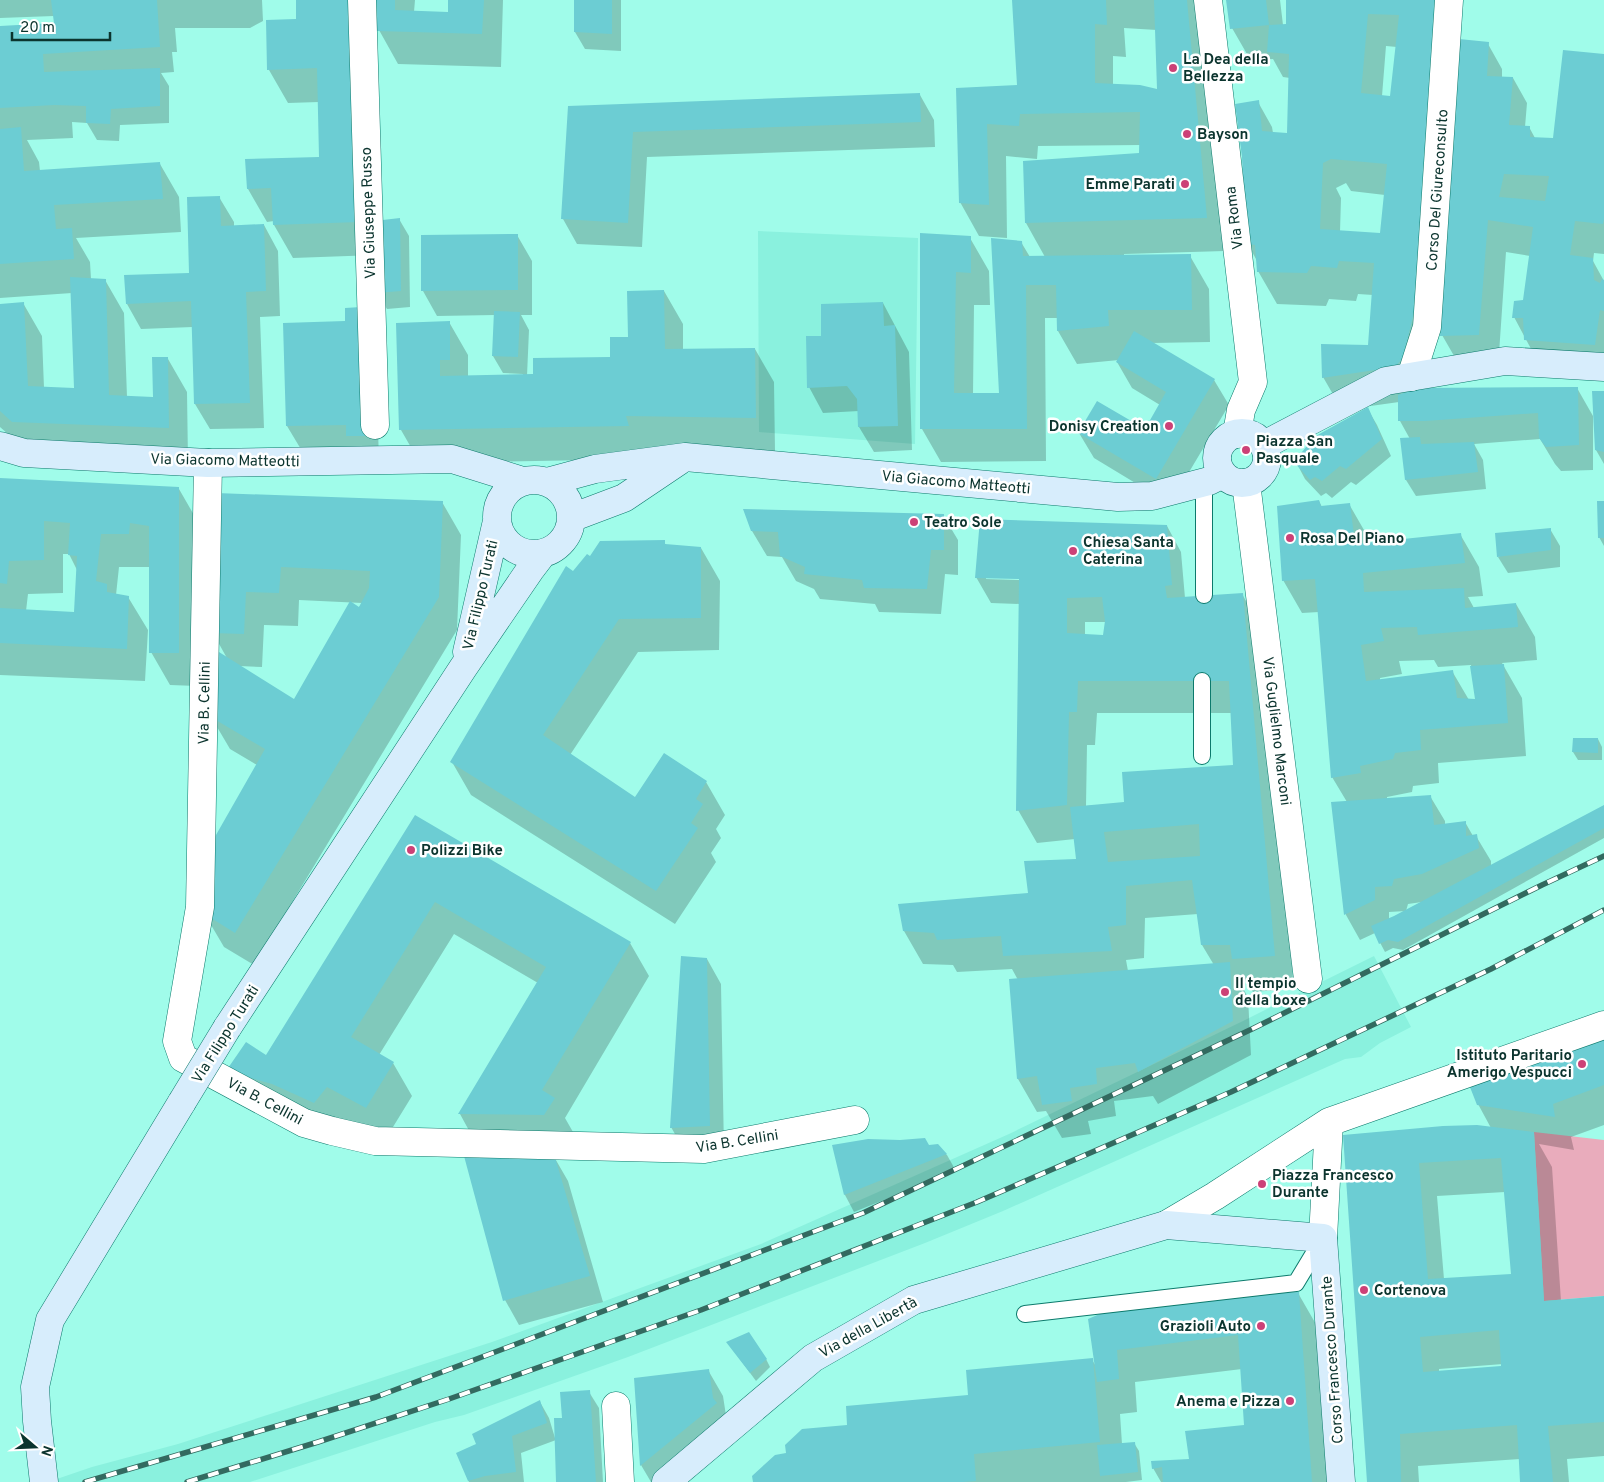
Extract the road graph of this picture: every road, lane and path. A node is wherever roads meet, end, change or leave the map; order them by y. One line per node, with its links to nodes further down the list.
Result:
1 (362, 0): 6 (street, Via Giuseppe Russo)
2 (1208, 0): 7 (street, Via Roma)
3 (1449, 0): 5 (street, Corso Del Giureconsulto)
4 (1604, 367): 5 (street)
5 (1411, 377): 8 (street)
6 (375, 425)
7 (1237, 434): 8 (street); 13 (street)
8 (1264, 445): 13 (street)
9 (0, 446): 12 (street, Via Giacomo Matteotti)
10 (685, 457): 13 (street, Via Giacomo Matteotti); 14 (street, Via Giacomo Matteotti); 16 (street)
11 (452, 459): 12 (street, Via Giacomo Matteotti); 14 (street, Via Giacomo Matteotti); 15 (street)
12 (208, 463): 24 (street, Via B. Cellini)
13 (1224, 480): 18 (lane); 22 (street, Via Guglielmo Marconi)
14 (535, 481): 15 (street); 16 (street)
15 (498, 515): 17 (street); 19 (street, Via Filippo Turati)
16 (571, 518): 17 (street)
17 (543, 553): 19 (street, Via Filippo Turati)
18 (1204, 595)
19 (463, 668): 30 (street, Via Filippo Turati, bridge)
20 (1202, 681): 21 (lane)
21 (1202, 756)
22 (1308, 979)
23 (1604, 1025): 25 (street)
24 (855, 1120)
25 (1329, 1122): 26 (street); 27 (street)
26 (1166, 1225): 27 (street); 32 (street, Via della Libertà)
27 (1323, 1238): 28 (lane); 33 (street, Corso Francesco Durante)
28 (1025, 1314)
29 (616, 1406): 31 (street)
30 (44, 1480)
31 (620, 1482)
32 (666, 1482)
33 (1341, 1482)

